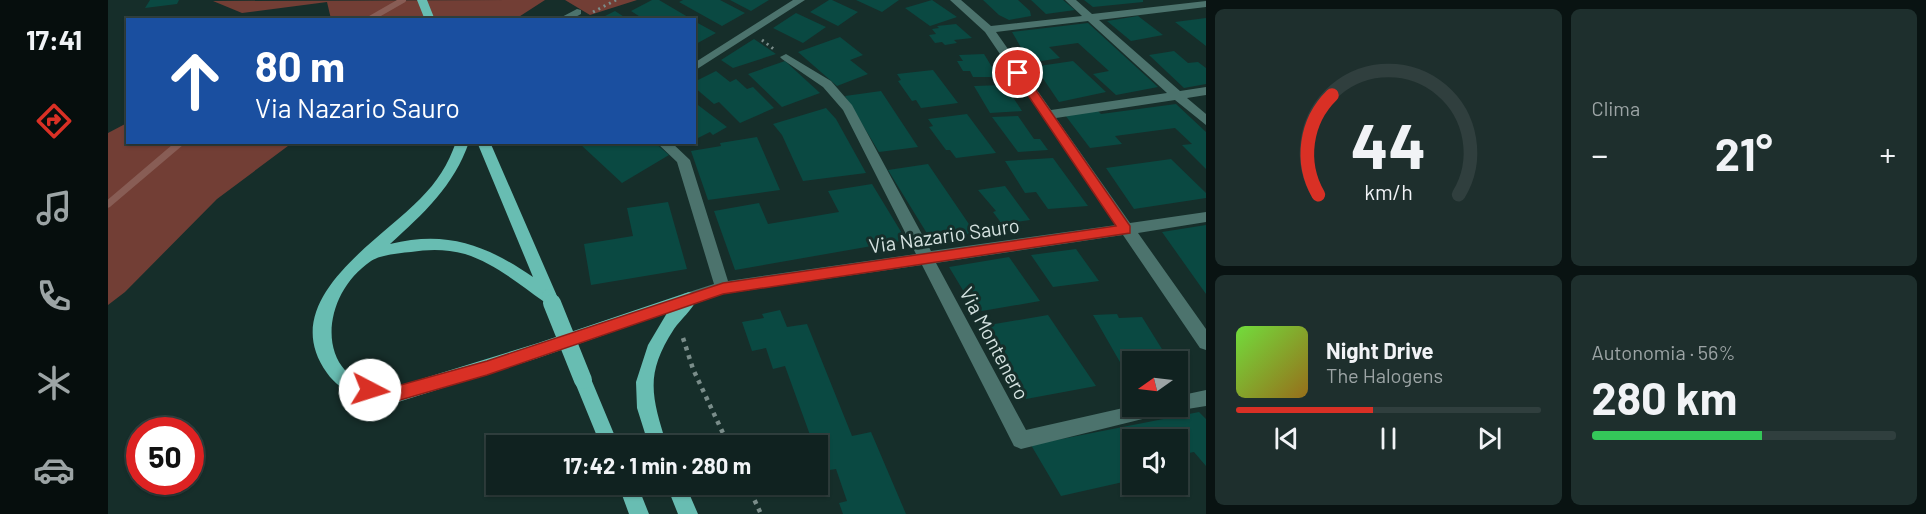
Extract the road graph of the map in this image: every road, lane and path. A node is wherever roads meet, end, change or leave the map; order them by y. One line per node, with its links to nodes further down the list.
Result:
1 (422, 0): 7 (main road)
2 (801, 0): 11 (street)
3 (955, 0): 10 (street)
4 (1070, 0): 9 (street)
5 (1203, 4): 9 (street)
6 (577, 12): 8 (street)
7 (429, 18)
8 (565, 18)
9 (1090, 18): 10 (street); 15 (street)
10 (989, 30): 16 (street)
11 (751, 33): 12 (path); 13 (street)
12 (786, 57): 24 (street, Via Montenero)
13 (696, 67)
14 (1206, 91): 15 (street)
15 (1177, 95): 16 (street); 17 (street)
16 (1047, 114): 22 (street)
17 (1206, 121)
18 (463, 144): 23 (main road)
19 (484, 144): 26 (main road)
20 (664, 144): 25 (street)
21 (1206, 216): 22 (street, Via Nazario Sauro)
22 (1125, 229): 24 (street, Via Nazario Sauro); 29 (street)
23 (369, 255): 26 (main road); 27 (main road)
24 (926, 259): 25 (street, Via Nazario Sauro); 32 (street, Via Montenero)
25 (723, 288): 27 (street, Via Nazario Sauro)
26 (549, 296): 33 (main road, bridge)
27 (689, 299): 34 (main road)
28 (681, 332): 35 (path)
29 (1206, 343)
30 (1206, 398): 31 (street)
31 (1188, 402)
32 (1122, 417)
33 (606, 435)
34 (655, 435)
35 (724, 435)
36 (631, 495): 39 (main road)
37 (680, 495): 40 (main road)
38 (752, 495): 41 (path)
39 (639, 514)
40 (688, 514)
41 (761, 514)

